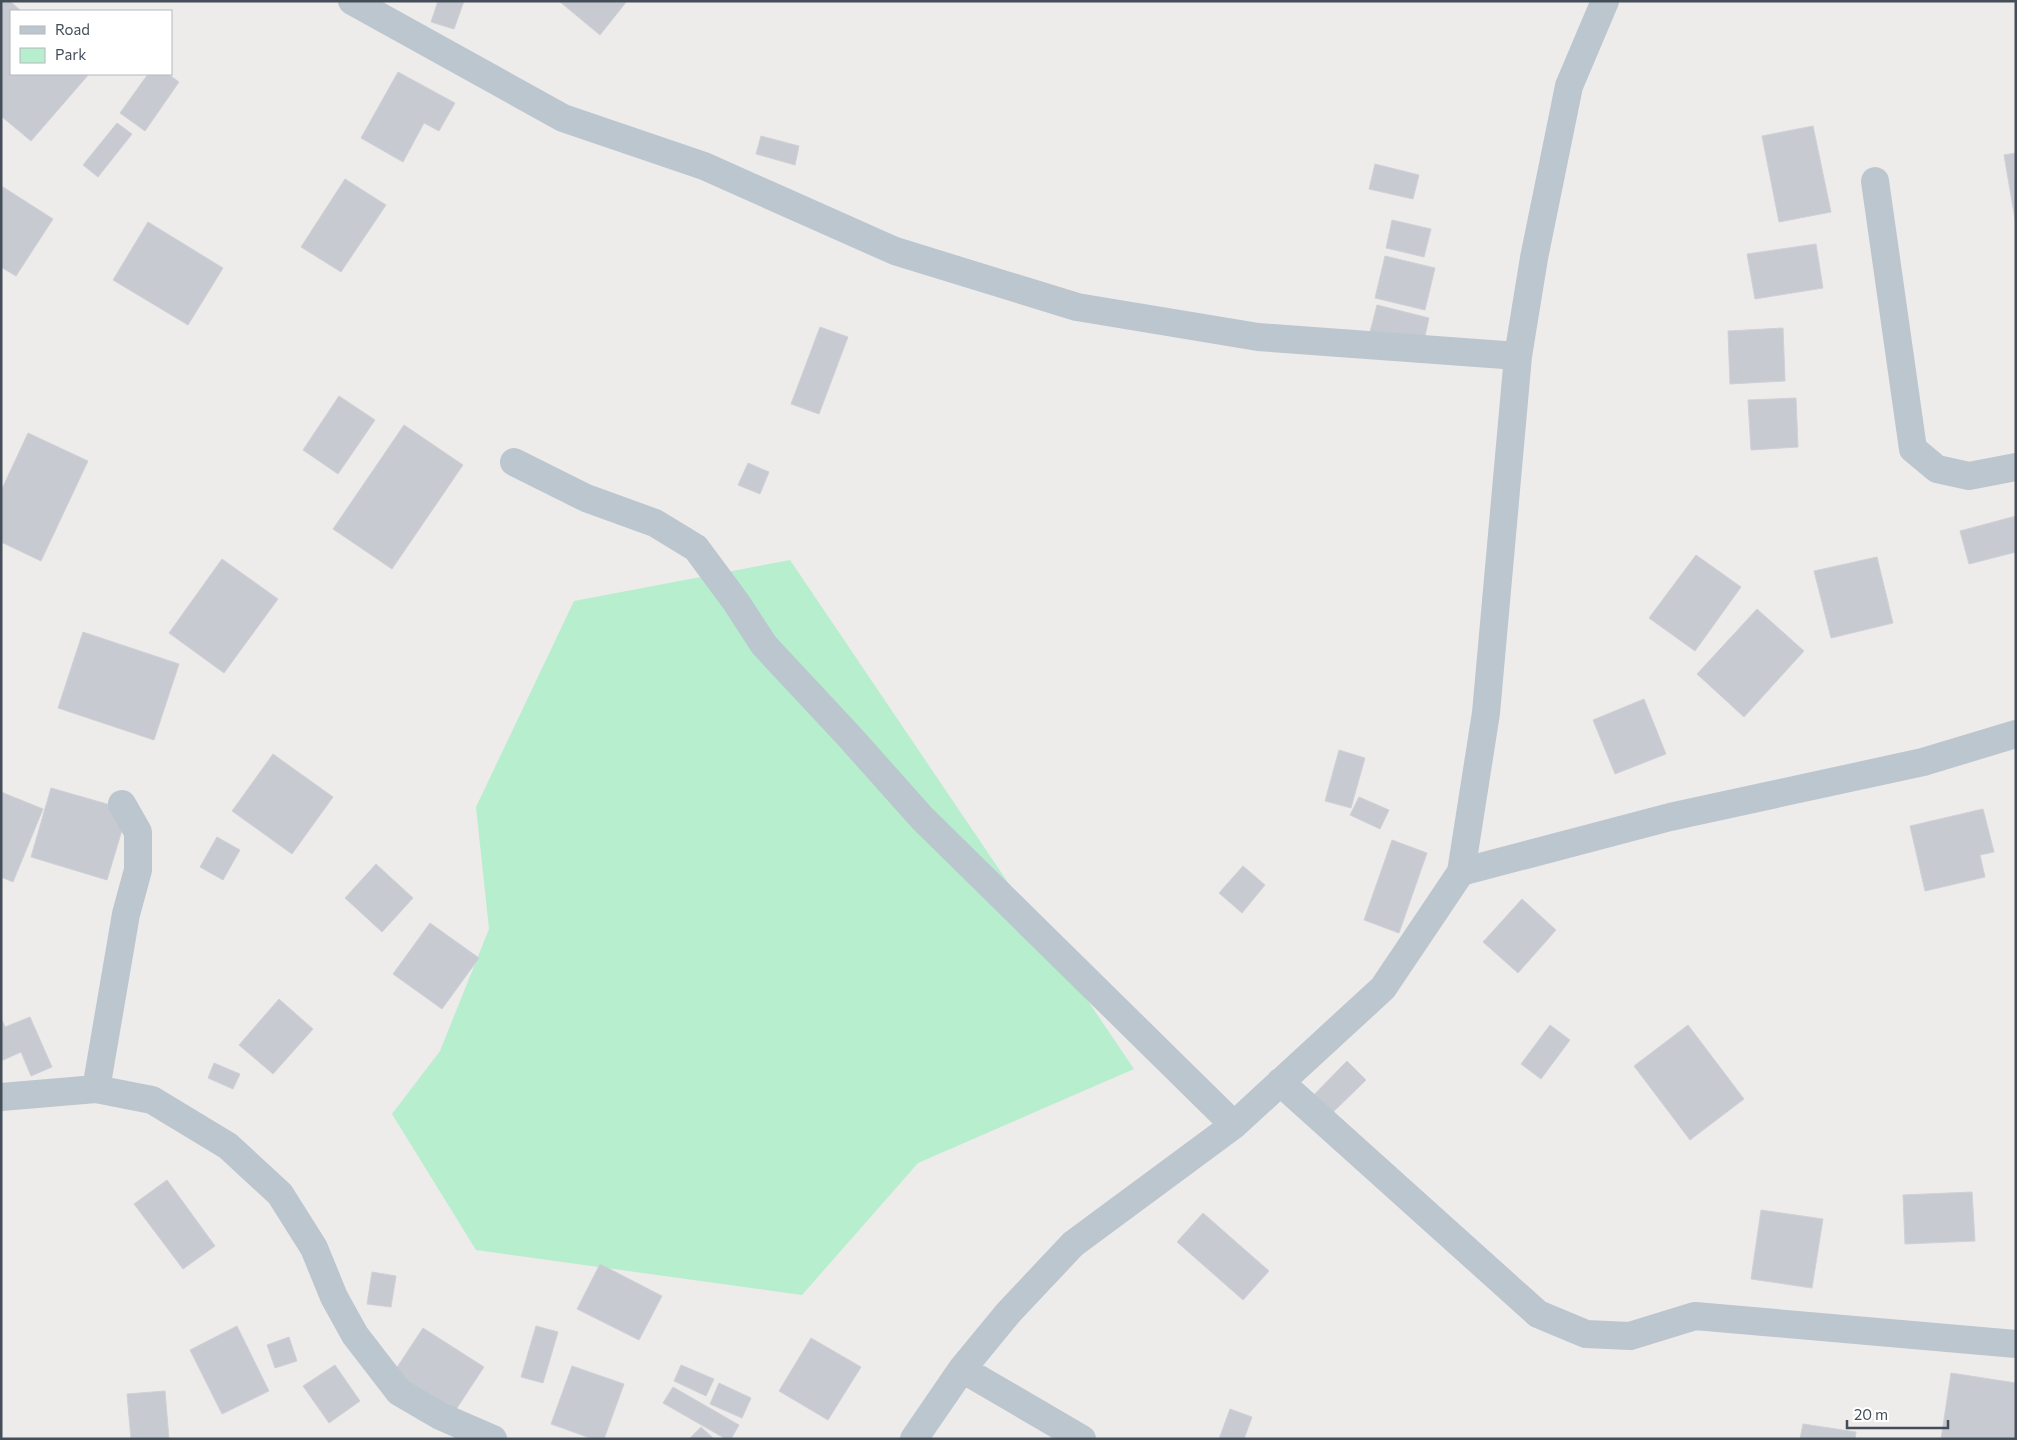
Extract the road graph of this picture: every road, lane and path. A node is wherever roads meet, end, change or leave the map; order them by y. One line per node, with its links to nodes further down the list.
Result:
1 (352, 1): 4 (street)
2 (1605, 1): 4 (street)
3 (1876, 181): 6 (street)
4 (1518, 356): 9 (street)
5 (514, 462): 13 (street)
6 (2016, 467)
7 (2016, 734): 9 (street)
8 (122, 804): 11 (street)
9 (1461, 872): 10 (street)
10 (1280, 1082): 13 (street); 14 (street)
11 (96, 1089): 12 (street); 16 (street)
12 (1, 1097)
13 (1234, 1124): 15 (street)
14 (2016, 1344)
15 (962, 1369): 17 (street); 18 (street)
16 (494, 1439)
17 (914, 1439)
18 (1082, 1439)

